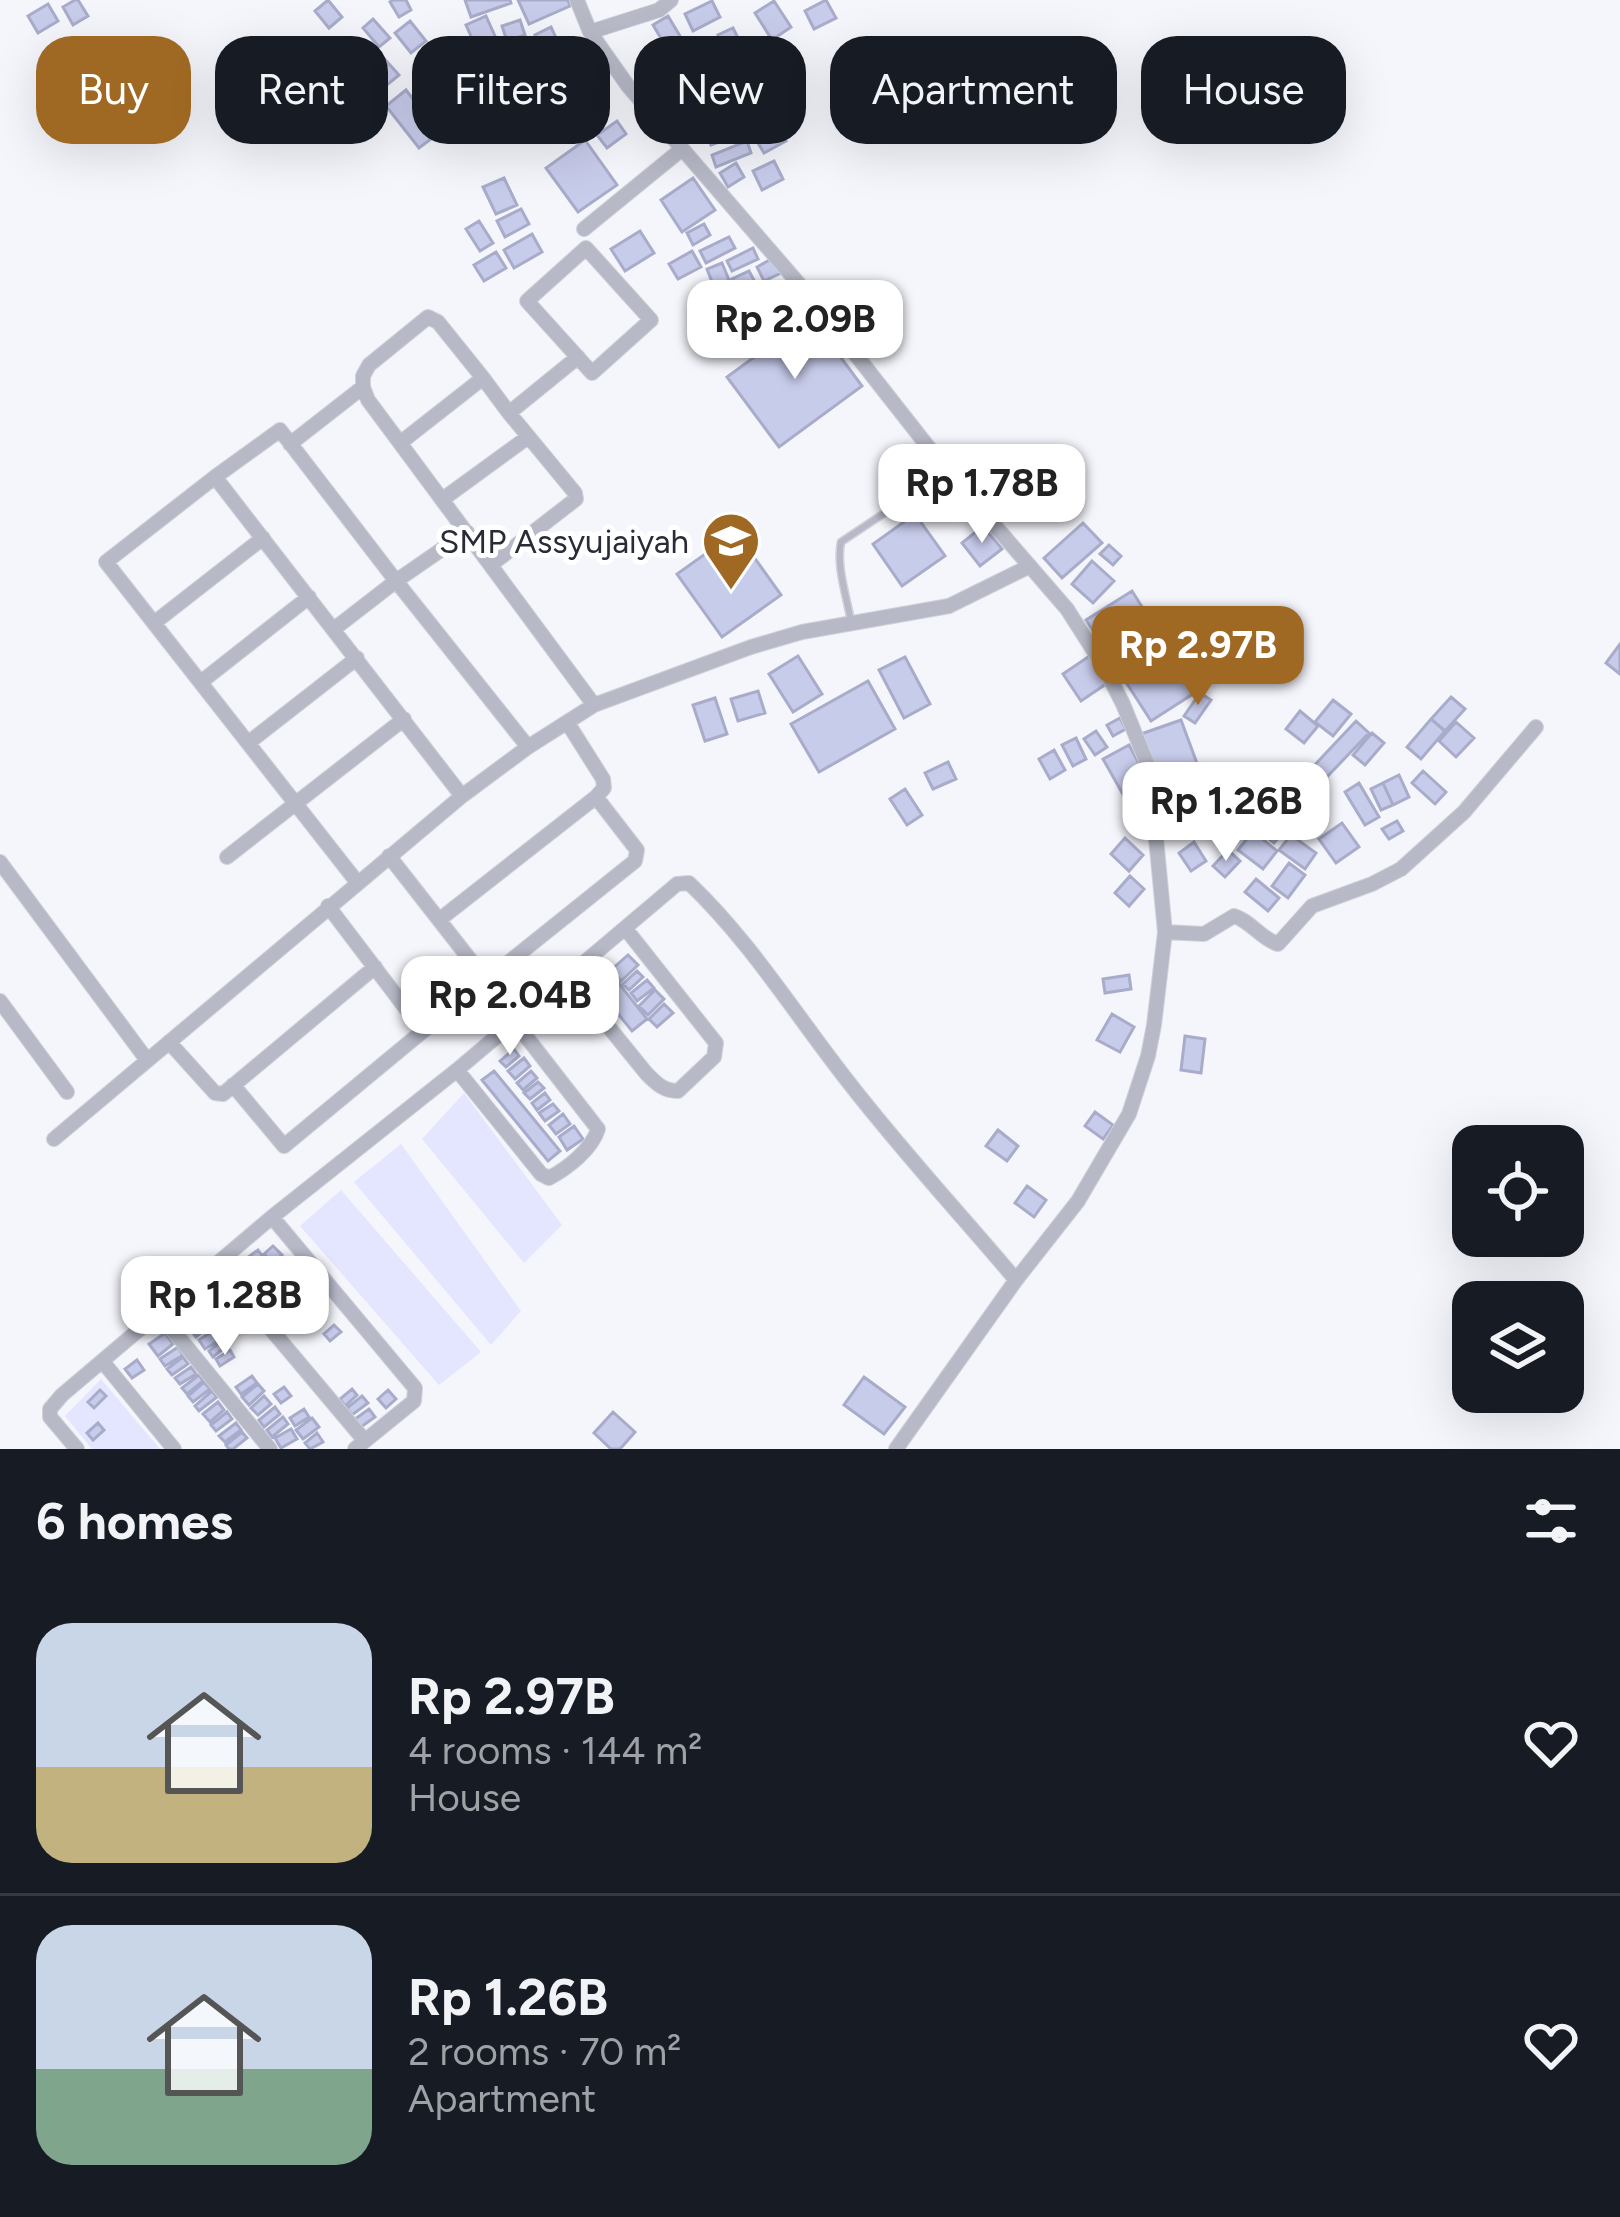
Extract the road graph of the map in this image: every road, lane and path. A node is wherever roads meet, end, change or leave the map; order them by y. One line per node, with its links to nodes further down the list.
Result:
1 (577, 0): 3 (street)
2 (671, 0): 3 (street)
3 (590, 32): 4 (street)
4 (682, 148): 5 (street); 19 (street)
5 (584, 229)
6 (578, 357): 6 (street); 9 (street)
7 (483, 378): 8 (street); 9 (street); 11 (street)
8 (363, 387): 11 (street); 12 (street)
9 (509, 413): 10 (street)
10 (528, 437): 14 (street); 18 (street)
11 (400, 443): 14 (street)
12 (290, 444): 13 (street); 20 (street)
13 (215, 477): 17 (street); 22 (street)
14 (443, 499): 16 (street)
15 (901, 502): 23 (lane)
16 (467, 532): 18 (street); 20 (street)
17 (262, 538): 21 (street); 22 (street)
18 (492, 564): 27 (street)
19 (1030, 566): 23 (street); 44 (street)
20 (396, 581): 24 (street); 32 (street)
21 (309, 597): 24 (street); 26 (street)
22 (154, 622): 26 (street)
23 (851, 622): 27 (street)
24 (334, 629): 25 (street)
25 (357, 658): 28 (street); 31 (street)
26 (201, 682): 31 (street)
27 (594, 705): 29 (street)
28 (404, 718): 33 (street); 35 (street)
29 (567, 722): 32 (street); 34 (street)
30 (1536, 727): 44 (street)
31 (248, 742): 35 (street)
32 (528, 747): 33 (street)
33 (462, 796): 36 (street)
34 (596, 797): 42 (street); 47 (street)
35 (296, 803): 37 (street); 40 (street)
36 (389, 856): 40 (street); 42 (street)
37 (226, 857)
38 (0, 862): 39 (street)
39 (6, 882): 52 (street)
40 (357, 882): 41 (street)
41 (328, 906): 45 (street); 51 (street)
42 (440, 920): 47 (street)
43 (625, 928): 46 (street); 46 (street); 59 (street)
44 (1165, 932): 59 (street)
45 (375, 968): 50 (street); 54 (street)
46 (569, 978): 49 (street)
47 (486, 980): 50 (street)
48 (0, 1001): 55 (street)
49 (514, 1022): 53 (street); 53 (street)
50 (423, 1030): 54 (street)
51 (169, 1042): 52 (street); 54 (street)
52 (147, 1060): 56 (street)
53 (457, 1070): 57 (street)
54 (233, 1085)
55 (67, 1092)
56 (54, 1139)
57 (272, 1217): 58 (street); 62 (street)
58 (216, 1264): 60 (street); 62 (street)
59 (1016, 1280): 66 (street)
60 (159, 1313): 61 (street); 65 (street)
61 (103, 1362): 63 (street); 64 (street)
62 (360, 1445)
63 (77, 1449)
64 (174, 1449)
65 (270, 1449)
66 (896, 1449)

